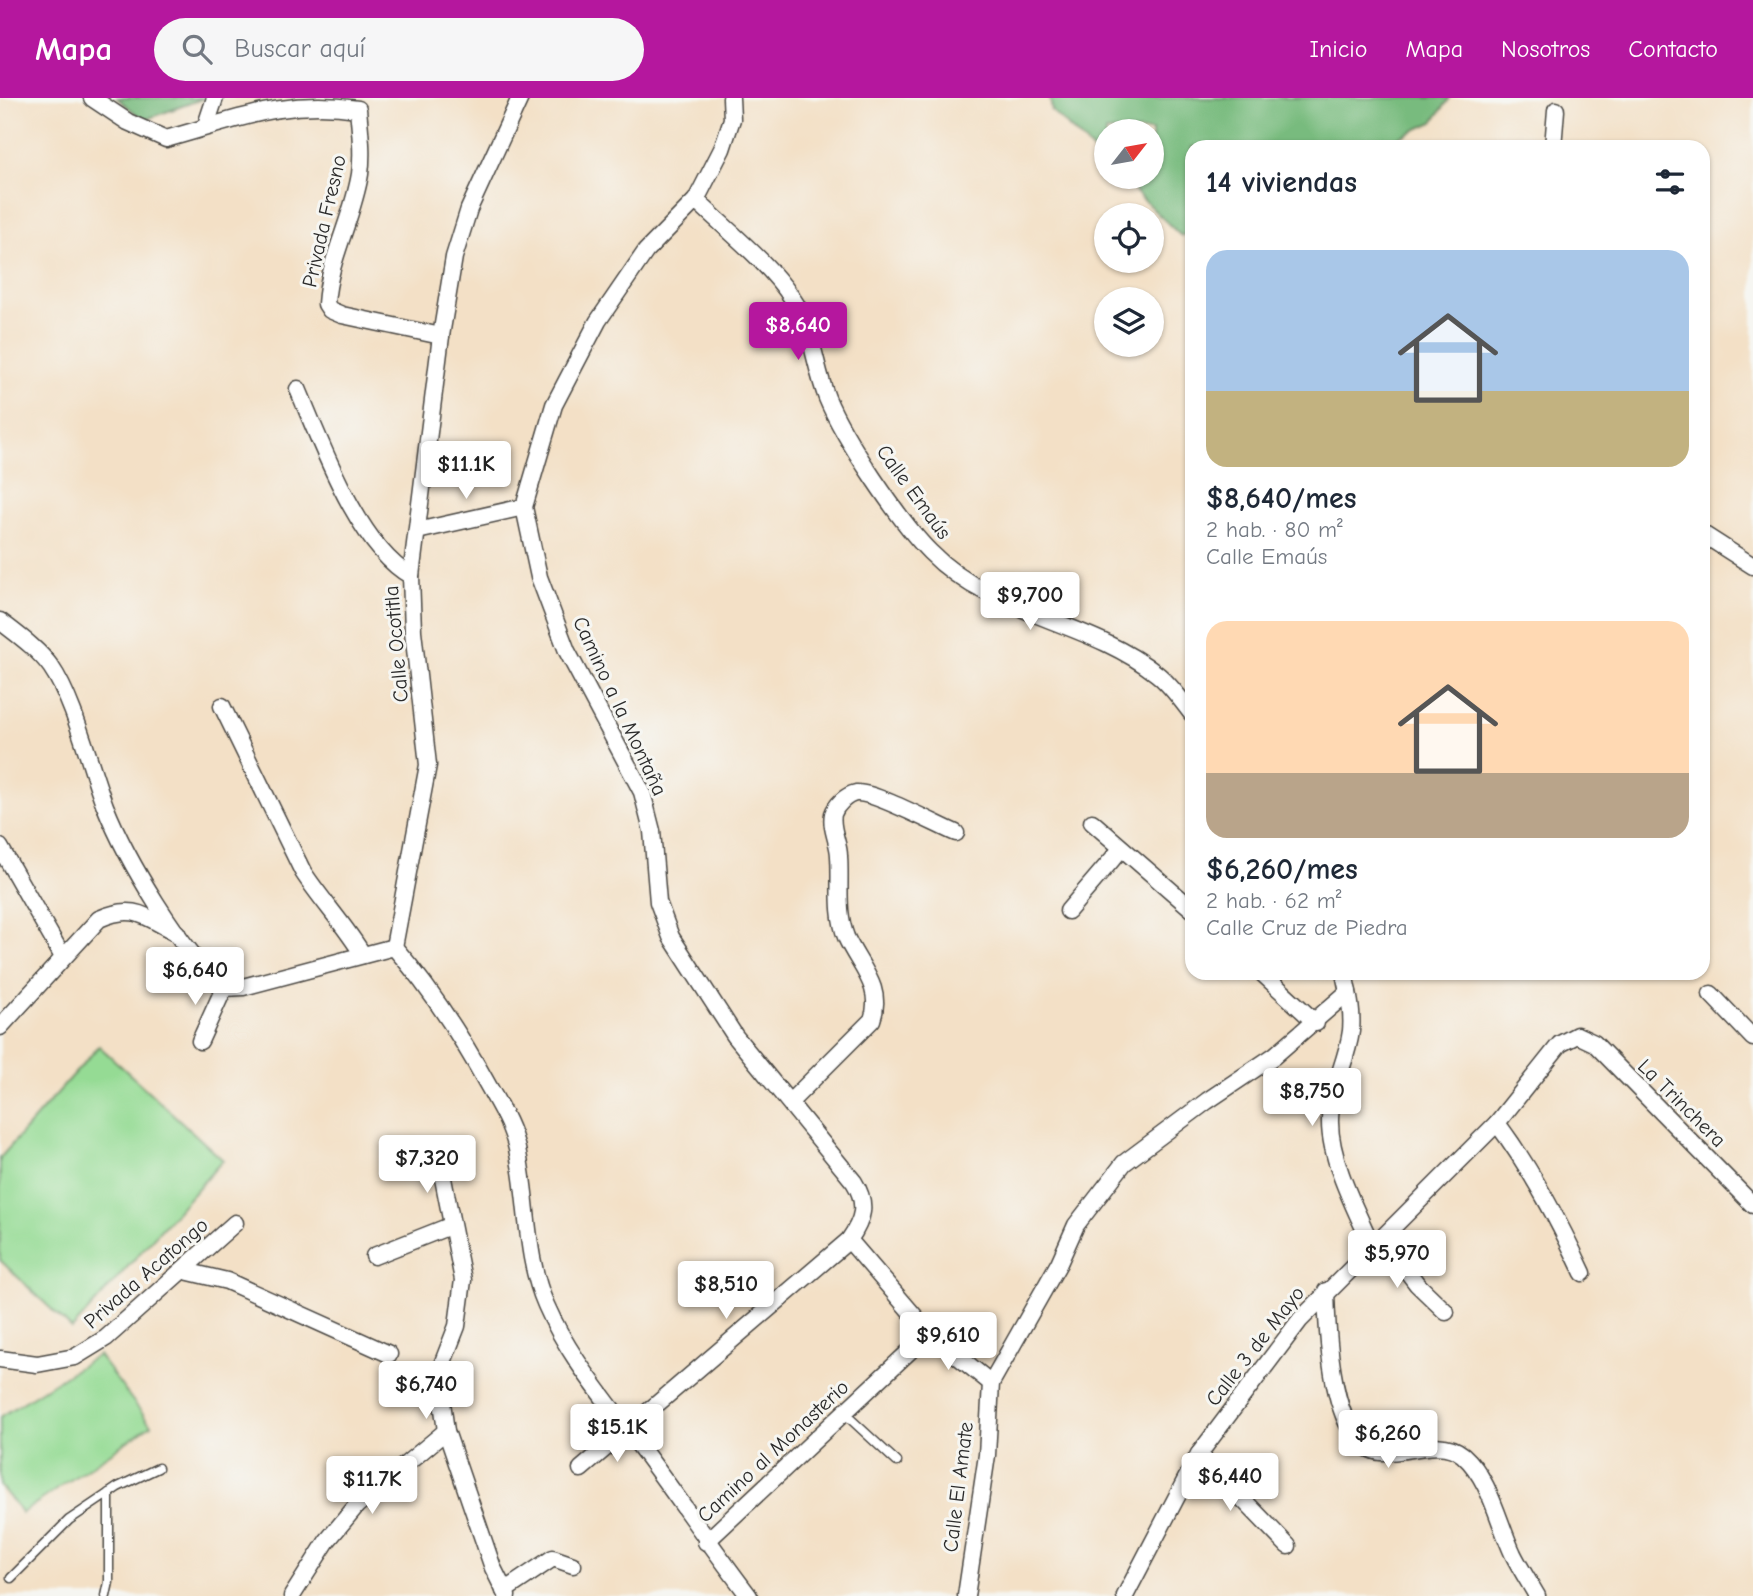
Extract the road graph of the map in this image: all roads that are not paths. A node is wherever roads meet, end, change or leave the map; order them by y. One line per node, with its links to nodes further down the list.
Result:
1 (92, 98): 7 (street, Privada Fresno)
2 (215, 98): 7 (street)
3 (520, 98): 10 (street, Calle Ocotitla)
4 (731, 98): 9 (street, Camino a la Montaña)
5 (360, 104): 7 (street, Privada Fresno); 10 (street, Privada Fresno)
6 (1556, 110): 8 (street)
7 (206, 125)
8 (1554, 140)
9 (696, 200): 12 (street, Camino a la Montaña); 19 (street, Calle Emaús)
10 (441, 336): 13 (street, Calle Ocotitla)
11 (298, 389): 16 (street)
12 (524, 507): 13 (street); 40 (street, Camino a la Montaña)
13 (417, 531): 16 (street, Calle Ocotitla)
14 (1710, 538): 15 (street)
15 (1753, 566)
16 (411, 576): 27 (street, Calle Ocotitla)
17 (0, 621): 26 (street)
18 (222, 705): 28 (street)
19 (1185, 705)
20 (1092, 822): 23 (street)
21 (956, 833): 40 (street)
22 (0, 847): 29 (street)
23 (1121, 849): 24 (street); 25 (street)
24 (1185, 903)
25 (1068, 911)
26 (178, 934): 29 (street); 32 (street)
27 (394, 947): 28 (street); 60 (street)
28 (363, 955): 32 (street)
29 (63, 957): 36 (street)
30 (1270, 980): 35 (street)
31 (1345, 980): 33 (street)
32 (224, 988): 39 (street)
33 (1348, 992): 35 (street); 47 (street)
34 (1712, 994): 38 (street)
35 (1316, 1023): 58 (street)
36 (0, 1027)
37 (1577, 1035): 41 (street, Calle 3 de Mayo); 43 (street, La Trinchera)
38 (1753, 1038)
39 (200, 1041)
40 (790, 1102): 46 (street, Camino a la Montaña)
41 (1497, 1123): 47 (street, Calle 3 de Mayo); 50 (street)
42 (439, 1158): 45 (street)
43 (1753, 1205)
44 (235, 1223): 49 (street, Privada Acatongo)
45 (450, 1226): 48 (street); 61 (street)
46 (849, 1240): 54 (street); 60 (street, Camino a la Montaña)
47 (1378, 1243): 51 (street, Calle 3 de Mayo); 52 (street)
48 (374, 1256)
49 (185, 1272): 56 (street); 57 (street, Privada Acatongo)
50 (1583, 1273)
51 (1326, 1291): 53 (street, Calle 3 de Mayo); 55 (street)
52 (1446, 1312)
53 (1300, 1320): 55 (street); 62 (street, Calle 3 de Mayo)
54 (929, 1333): 58 (street); 59 (street, Camino al Monasterio)
55 (1327, 1336): 78 (street)
56 (389, 1354)
57 (0, 1359)
58 (991, 1383): 76 (street, Calle El Amate)
59 (844, 1413): 63 (lane); 67 (street, Camino al Monasterio)
60 (628, 1430): 65 (street, Camino a la Montaña); 67 (street)
61 (446, 1431): 72 (street); 74 (street)
62 (1199, 1454): 68 (street); 77 (street, Calle 3 de Mayo)
63 (897, 1462)
64 (158, 1468): 66 (lane)
65 (581, 1469)
66 (109, 1493): 70 (lane); 73 (lane)
67 (706, 1542): 71 (street)
68 (1287, 1546)
69 (573, 1565): 72 (street)
70 (11, 1578)
71 (738, 1589): 75 (street)
72 (506, 1594)
73 (106, 1596)
74 (292, 1596)
75 (749, 1596)
76 (966, 1596)
77 (1125, 1596)
78 (1537, 1596)

